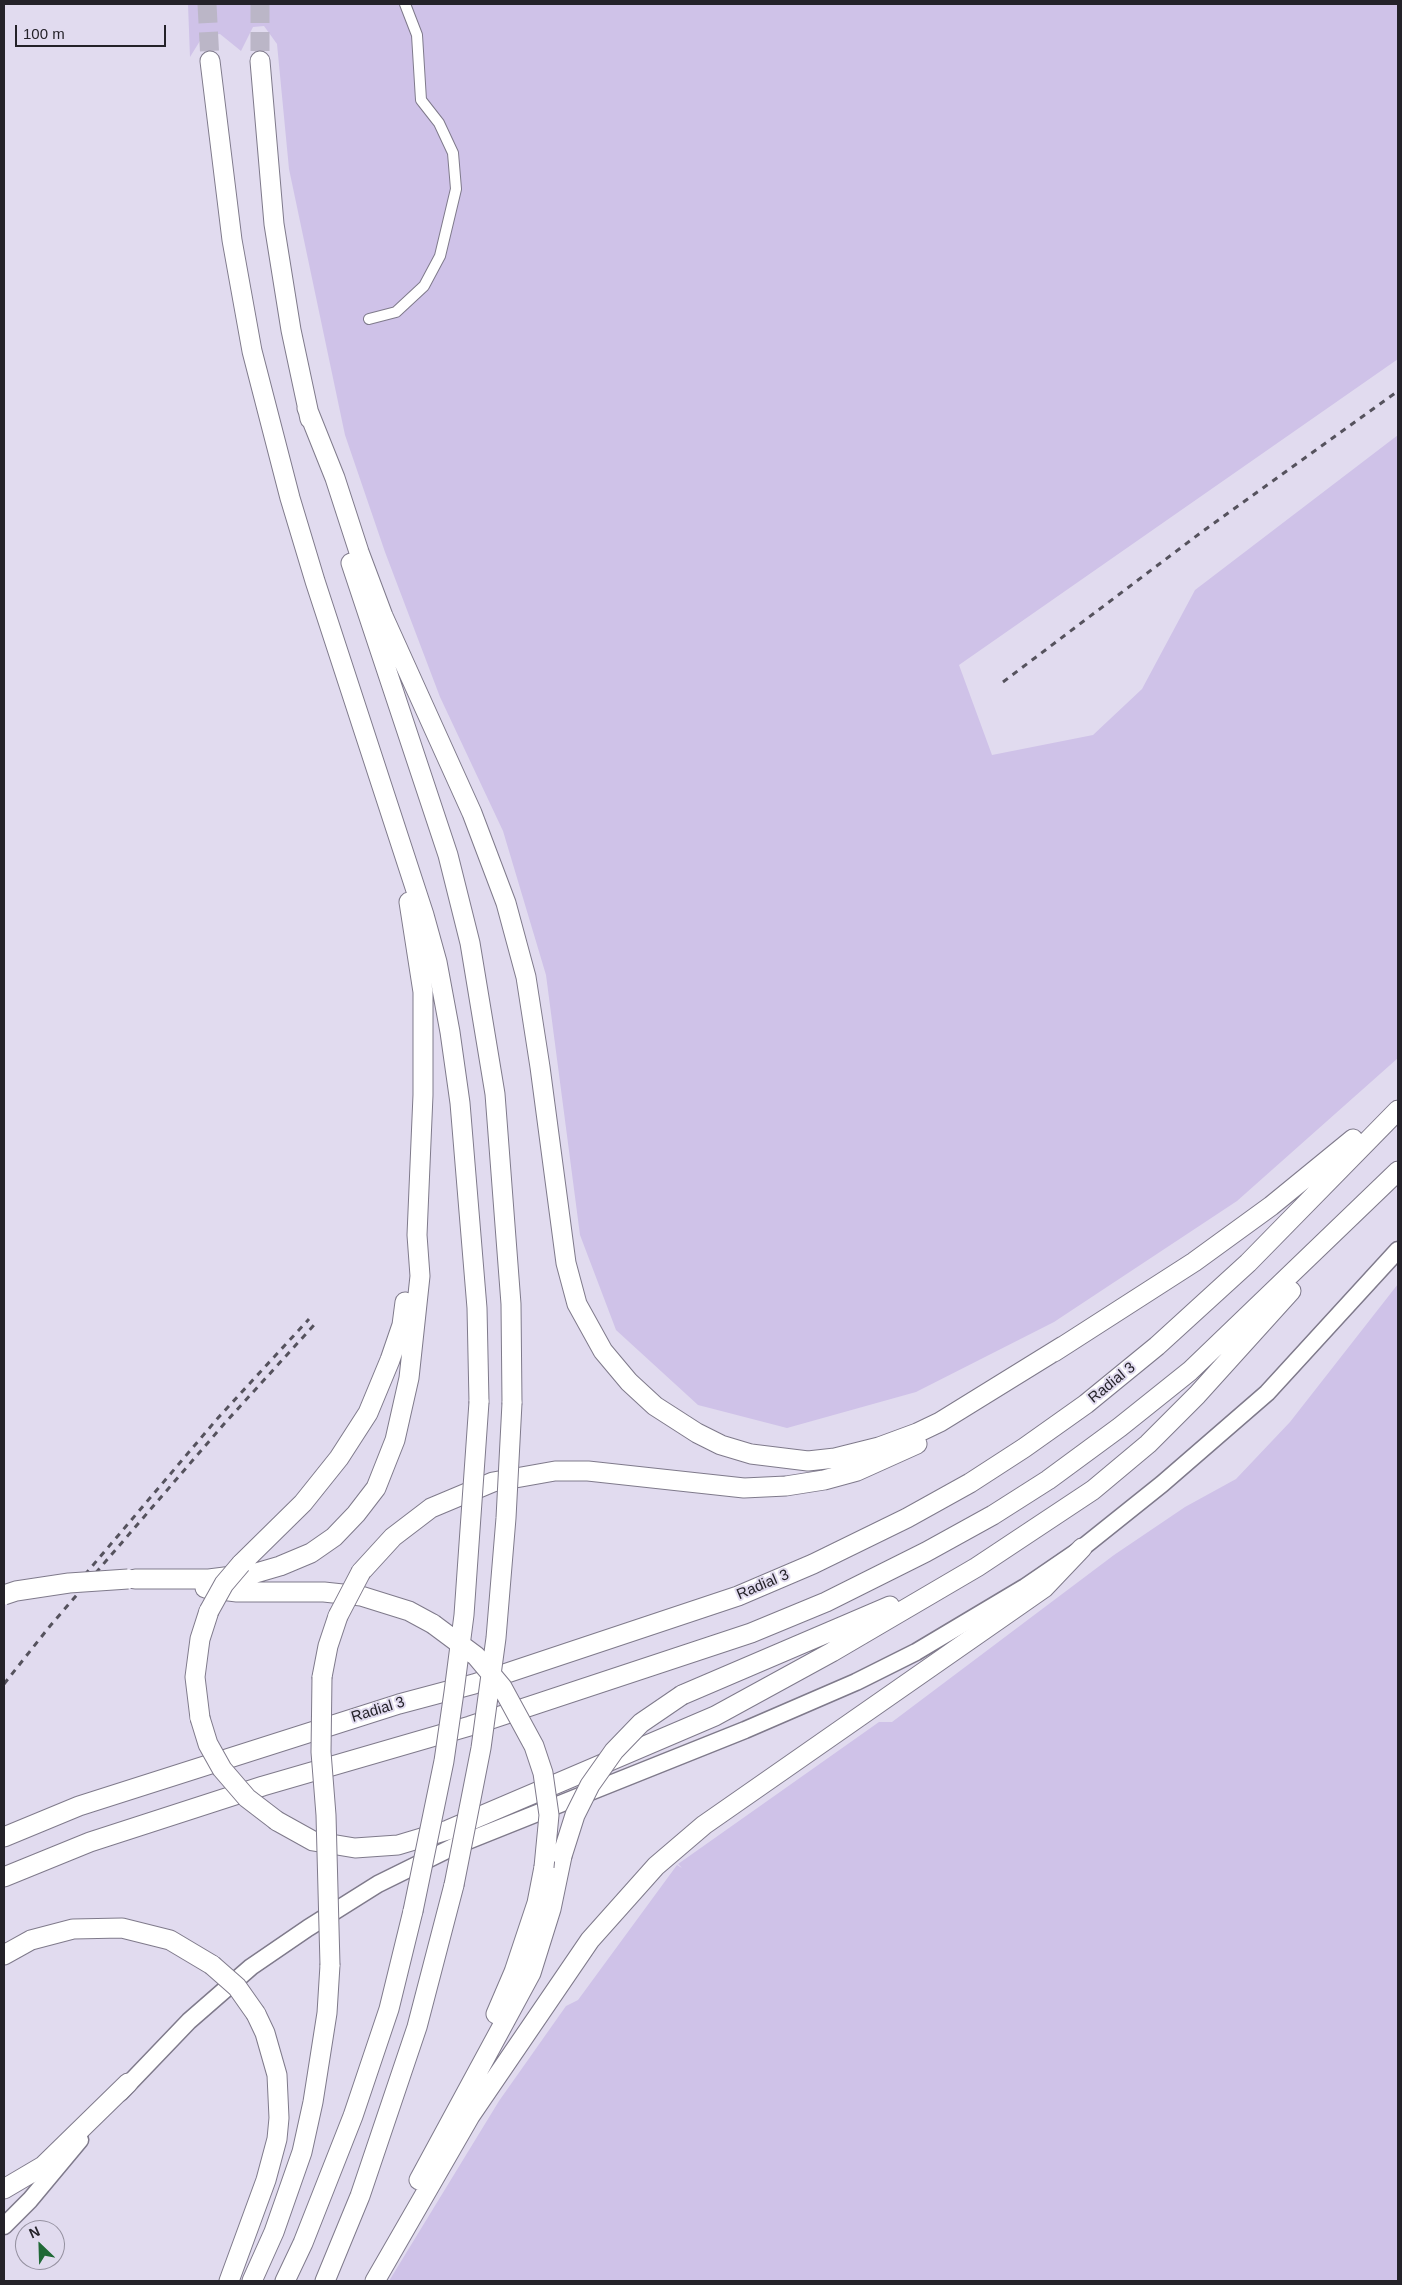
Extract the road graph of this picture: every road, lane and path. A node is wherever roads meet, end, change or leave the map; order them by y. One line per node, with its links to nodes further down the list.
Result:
1 (405, 4): 4 (street)
2 (210, 61): 6 (highway)
3 (260, 61): 5 (highway)
4 (369, 320)
5 (307, 408): 12 (highway); 29 (highway, bridge)
6 (402, 847): 10 (highway); 28 (highway, bridge)
7 (1398, 1097): 12 (highway)
8 (1398, 1110): 17 (highway, Radial 3)
9 (1398, 1172): 13 (highway); 18 (highway)
10 (417, 1234): 13 (highway, bridge); 15 (highway)
11 (1398, 1250): 14 (main road)
12 (1063, 1346): 27 (highway, bridge)
13 (1197, 1395): 23 (highway, bridge)
14 (1082, 1548): 22 (main road); 31 (highway)
15 (131, 1579): 16 (highway, bridge); 23 (highway, bridge)
16 (4, 1596)
17 (4, 1837)
18 (4, 1876)
19 (49, 1935): 20 (highway); 21 (highway); 26 (highway, bridge)
20 (4, 1955)
21 (4, 1961)
22 (128, 2083): 24 (highway); 25 (main road)
23 (457, 2108): 30 (highway)
24 (4, 2189)
25 (4, 2226)
26 (229, 2281)
27 (252, 2281)
28 (285, 2281)
29 (325, 2281)
30 (366, 2281)
31 (375, 2281)

